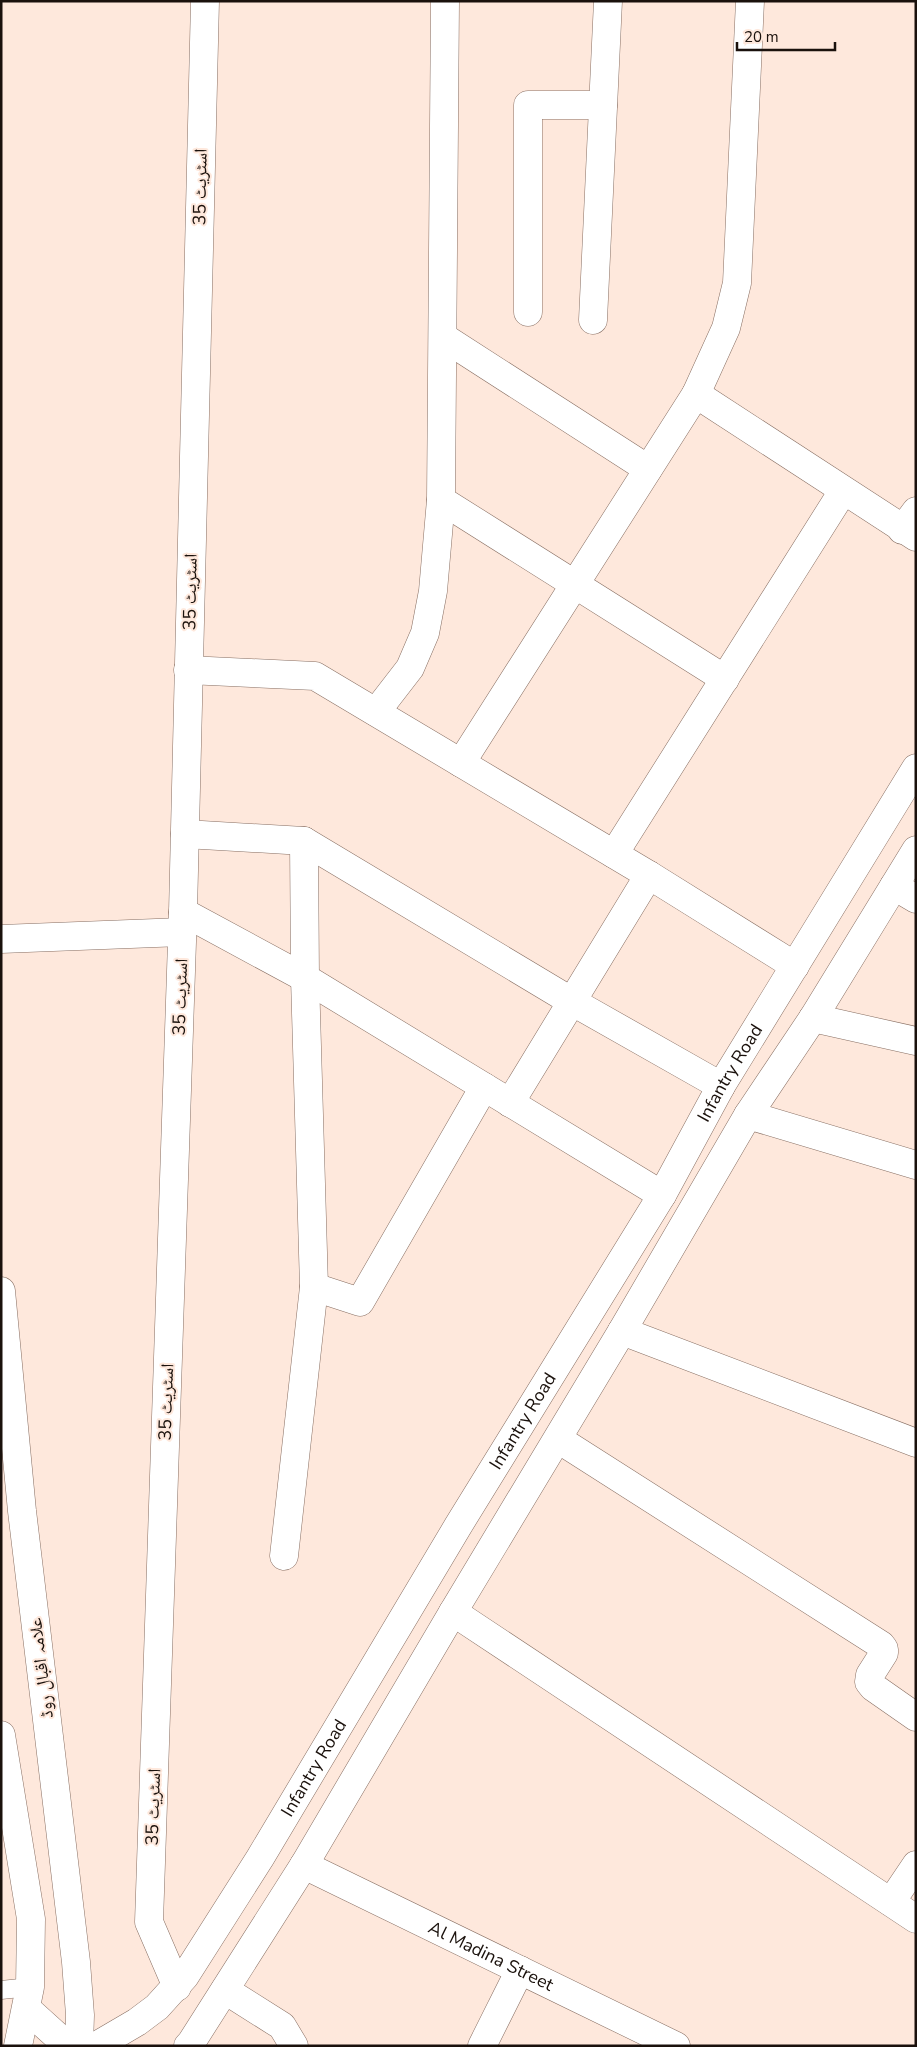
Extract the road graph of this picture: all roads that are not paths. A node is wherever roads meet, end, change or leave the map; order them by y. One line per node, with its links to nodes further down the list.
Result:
1 (205, 1): 15 (street, اسٹریٹ 35)
2 (445, 1): 8 (street)
3 (608, 1): 5 (street)
4 (750, 1): 9 (street)
5 (603, 105): 6 (street); 7 (street)
6 (528, 312)
7 (593, 320)
8 (442, 337): 10 (street); 12 (street)
9 (696, 394): 10 (street); 11 (street)
10 (648, 469): 14 (street)
11 (844, 491): 13 (street); 16 (street)
12 (441, 500): 14 (street); 17 (street)
13 (911, 526)
14 (576, 584): 16 (street); 18 (street)
15 (188, 670): 17 (street); 20 (street, اسٹریٹ 35)
16 (725, 679): 23 (street)
17 (376, 712): 18 (street)
18 (461, 763): 23 (street)
19 (916, 768): 28 (street, Infantry Road)
20 (185, 834): 21 (street); 26 (street, اسٹریٹ 35)
21 (304, 840): 29 (street); 30 (street)
22 (916, 850): 25 (street, Infantry Road)
23 (614, 854): 24 (street)
24 (649, 875): 28 (street); 30 (street)
25 (905, 893): 31 (street, Infantry Road)
26 (183, 922): 27 (street); 29 (street); 56 (street, اسٹریٹ 35)
27 (1, 938)
28 (795, 966): 33 (street, Infantry Road)
29 (305, 978): 34 (street); 39 (street)
30 (571, 1001): 33 (street); 35 (street)
31 (813, 1018): 32 (street); 36 (street, Infantry Road)
32 (916, 1041)
33 (721, 1086): 38 (street, Infantry Road)
34 (484, 1087): 35 (street); 39 (street)
35 (510, 1103): 38 (street)
36 (748, 1115): 37 (street); 41 (street, Infantry Road)
37 (916, 1165)
38 (662, 1195): 45 (street, Infantry Road)
39 (314, 1287): 47 (street)
40 (1, 1291): 44 (street, علامہ اقبال روڈ)
41 (622, 1331): 42 (street, Infantry Road); 43 (street)
42 (558, 1439): 46 (street, Infantry Road); 49 (street)
43 (916, 1443)
44 (12, 1512): 62 (street, علامہ اقبال روڈ)
45 (458, 1526): 46 (street); 56 (street, Infantry Road)
46 (491, 1550): 48 (street, Infantry Road)
47 (284, 1556)
48 (453, 1612): 51 (street, Infantry Road); 53 (street)
49 (916, 1717)
50 (1, 1735): 59 (street)
51 (304, 1865): 55 (street, Al Madina Street); 58 (street, Infantry Road)
52 (916, 1865): 53 (street)
53 (891, 1902): 54 (street)
54 (916, 1919)
55 (520, 1970): 66 (street); 67 (street, Al Madina Street)
56 (177, 1987): 63 (street, Infantry Road)
57 (1, 1990): 59 (lane)
58 (225, 1990): 64 (street, Infantry Road); 65 (street)
59 (28, 1998): 60 (street); 61 (street)
60 (18, 2046)
61 (68, 2046)
62 (79, 2046)
63 (96, 2046)
64 (189, 2046)
65 (294, 2046)
66 (482, 2046)
67 (676, 2046)

